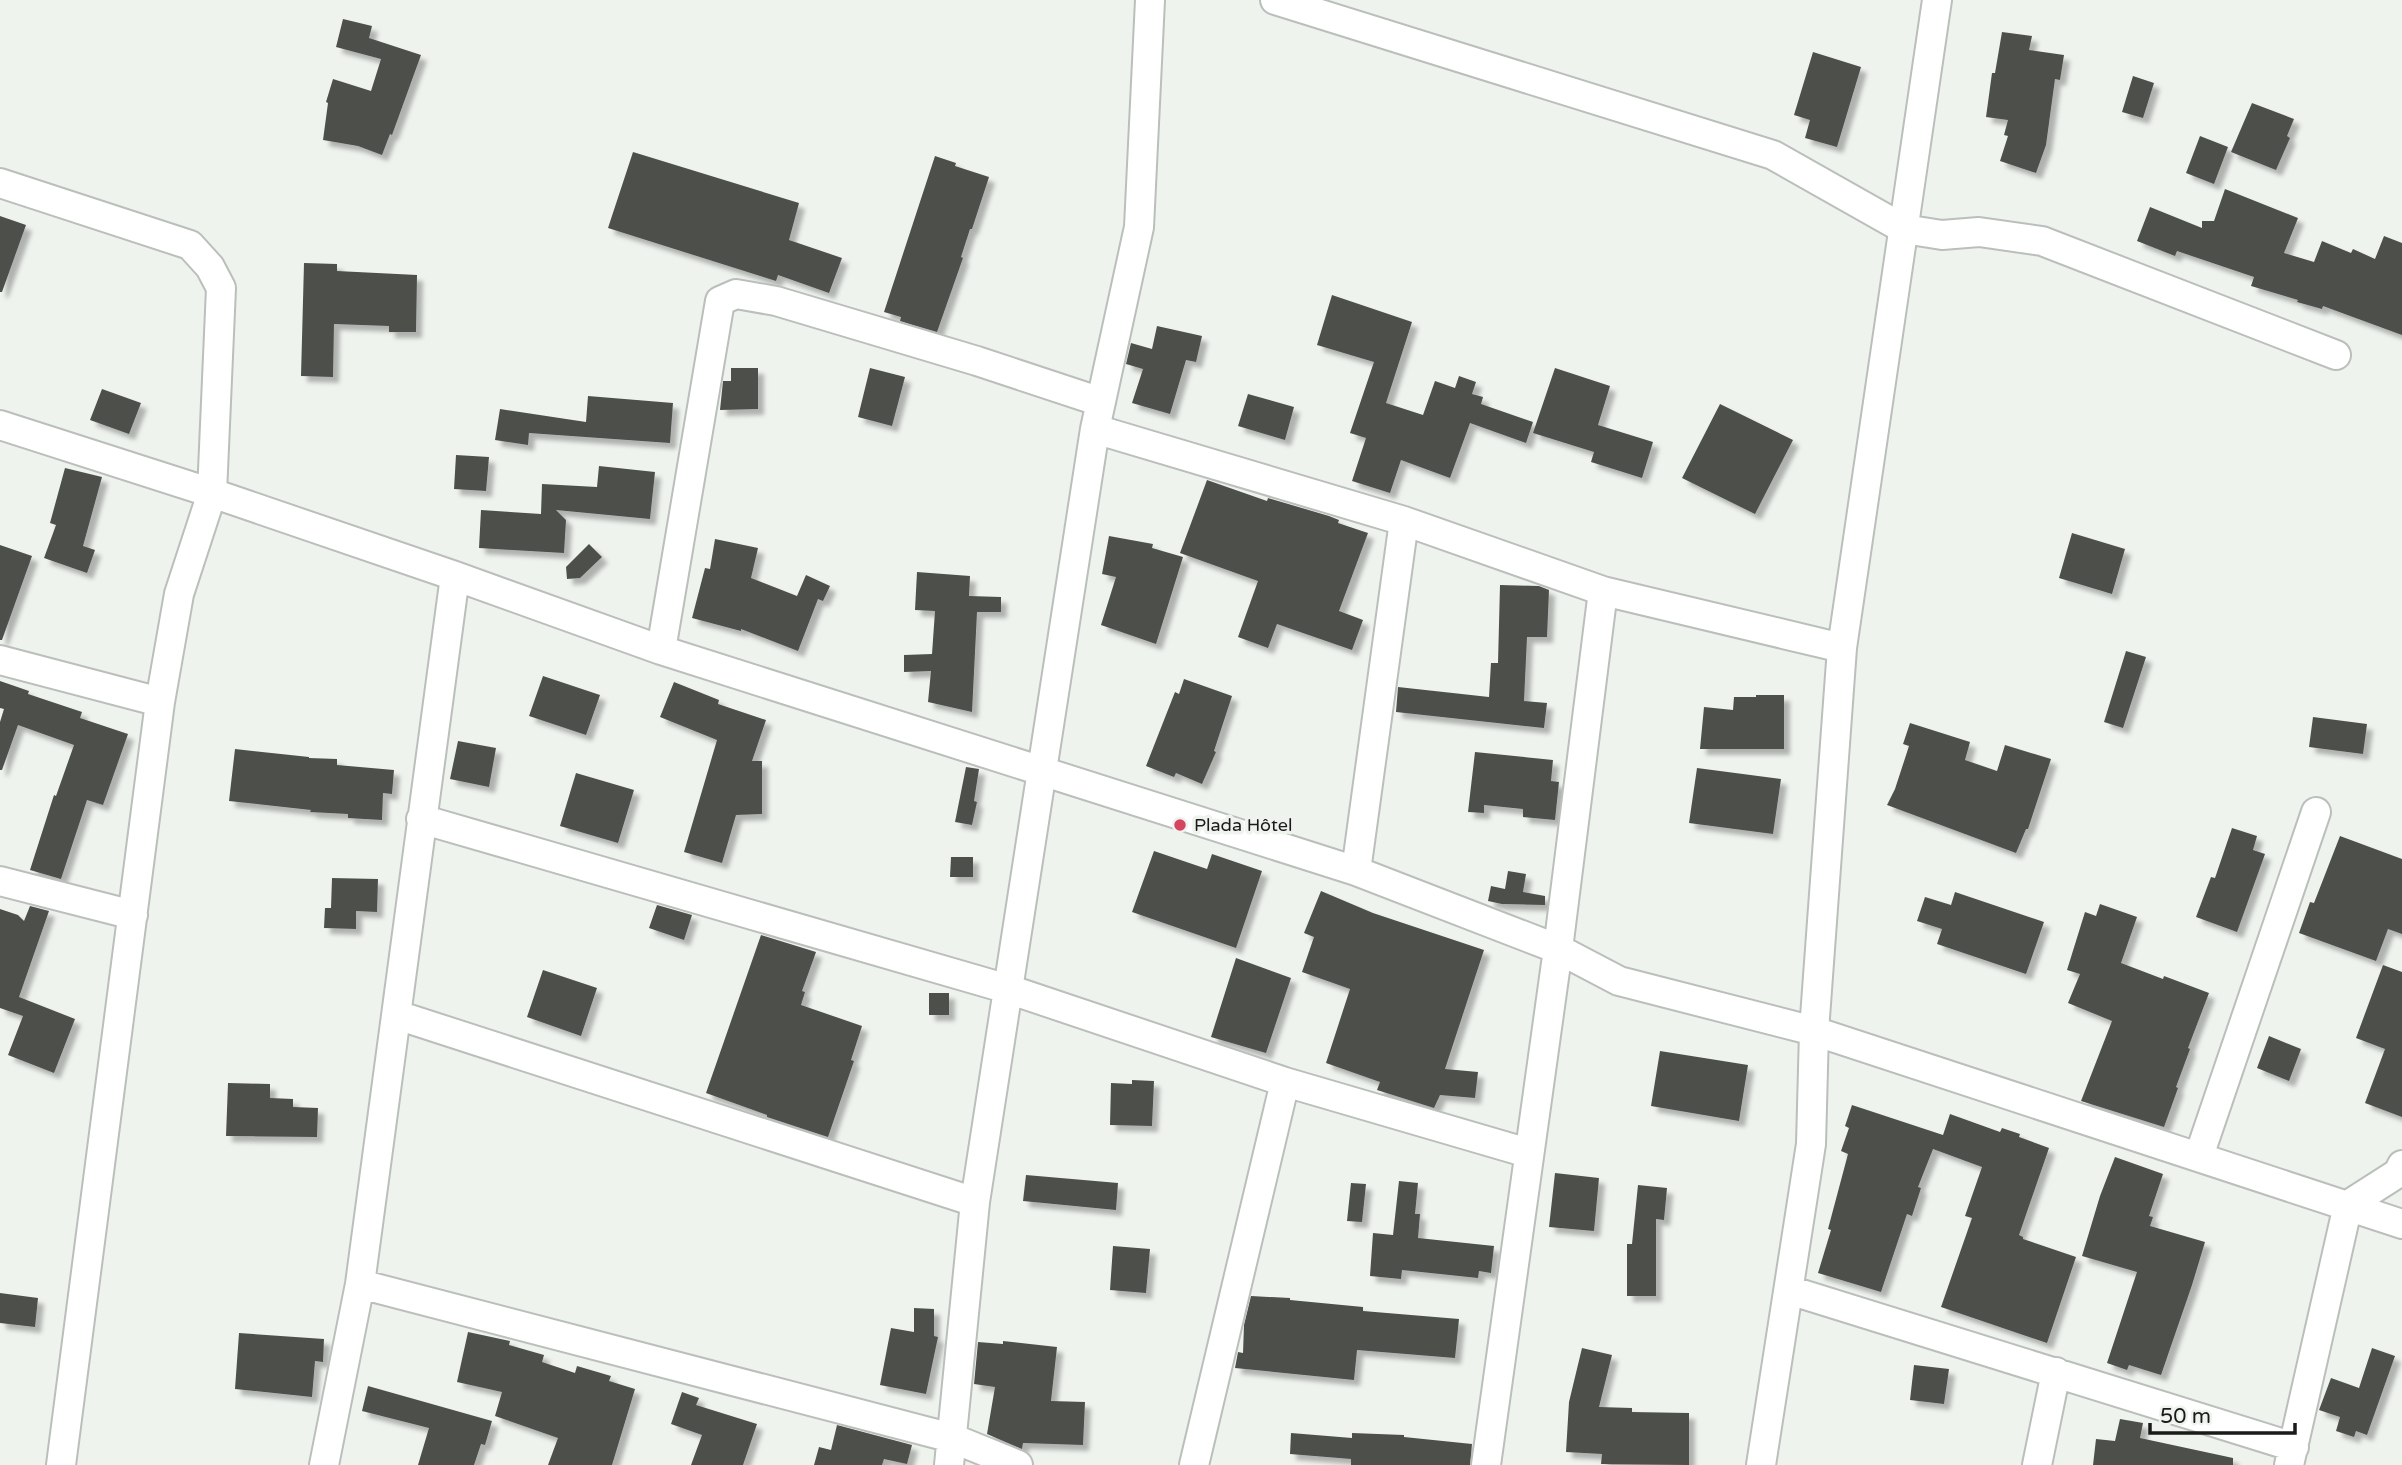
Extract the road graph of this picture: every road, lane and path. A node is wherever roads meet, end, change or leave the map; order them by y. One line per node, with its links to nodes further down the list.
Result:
1 (1150, 0): 7 (street)
2 (1275, 0): 5 (street)
3 (1937, 0): 5 (street)
4 (0, 183): 9 (street)
5 (1904, 229): 6 (street); 13 (street)
6 (2336, 355)
7 (1098, 415): 10 (street); 14 (street); 17 (street)
8 (0, 425): 9 (street)
9 (212, 493): 11 (street); 16 (street)
10 (1404, 521): 12 (street); 20 (street)
11 (455, 576): 14 (street); 19 (street)
12 (1603, 591): 13 (street); 23 (street)
13 (1842, 648): 26 (street)
14 (661, 650): 17 (street)
15 (0, 660): 16 (street)
16 (160, 702): 22 (street)
17 (1041, 771): 20 (street); 24 (street)
18 (2316, 812): 29 (street)
19 (421, 819): 24 (street); 25 (street)
20 (1356, 871): 23 (street)
21 (0, 881): 22 (street)
22 (133, 915): 40 (street)
23 (1558, 949): 26 (street); 28 (street)
24 (1008, 989): 27 (street); 31 (street)
25 (397, 1015): 31 (street); 34 (street)
26 (1814, 1031): 29 (street); 35 (street)
27 (1284, 1082): 28 (street); 42 (street)
28 (1528, 1153): 43 (street)
29 (2199, 1156): 32 (street)
30 (2402, 1166): 32 (street)
31 (975, 1202): 37 (street)
32 (2348, 1205): 33 (street); 38 (street)
33 (2402, 1224)
34 (360, 1284): 37 (street); 39 (street)
35 (1789, 1290): 36 (street); 44 (street)
36 (2056, 1372): 38 (street); 45 (street)
37 (951, 1451): 41 (street)
38 (2291, 1456)
39 (328, 1464)
40 (61, 1465)
41 (1018, 1465)
42 (1194, 1465)
43 (1486, 1465)
44 (1760, 1465)
45 (2037, 1465)

